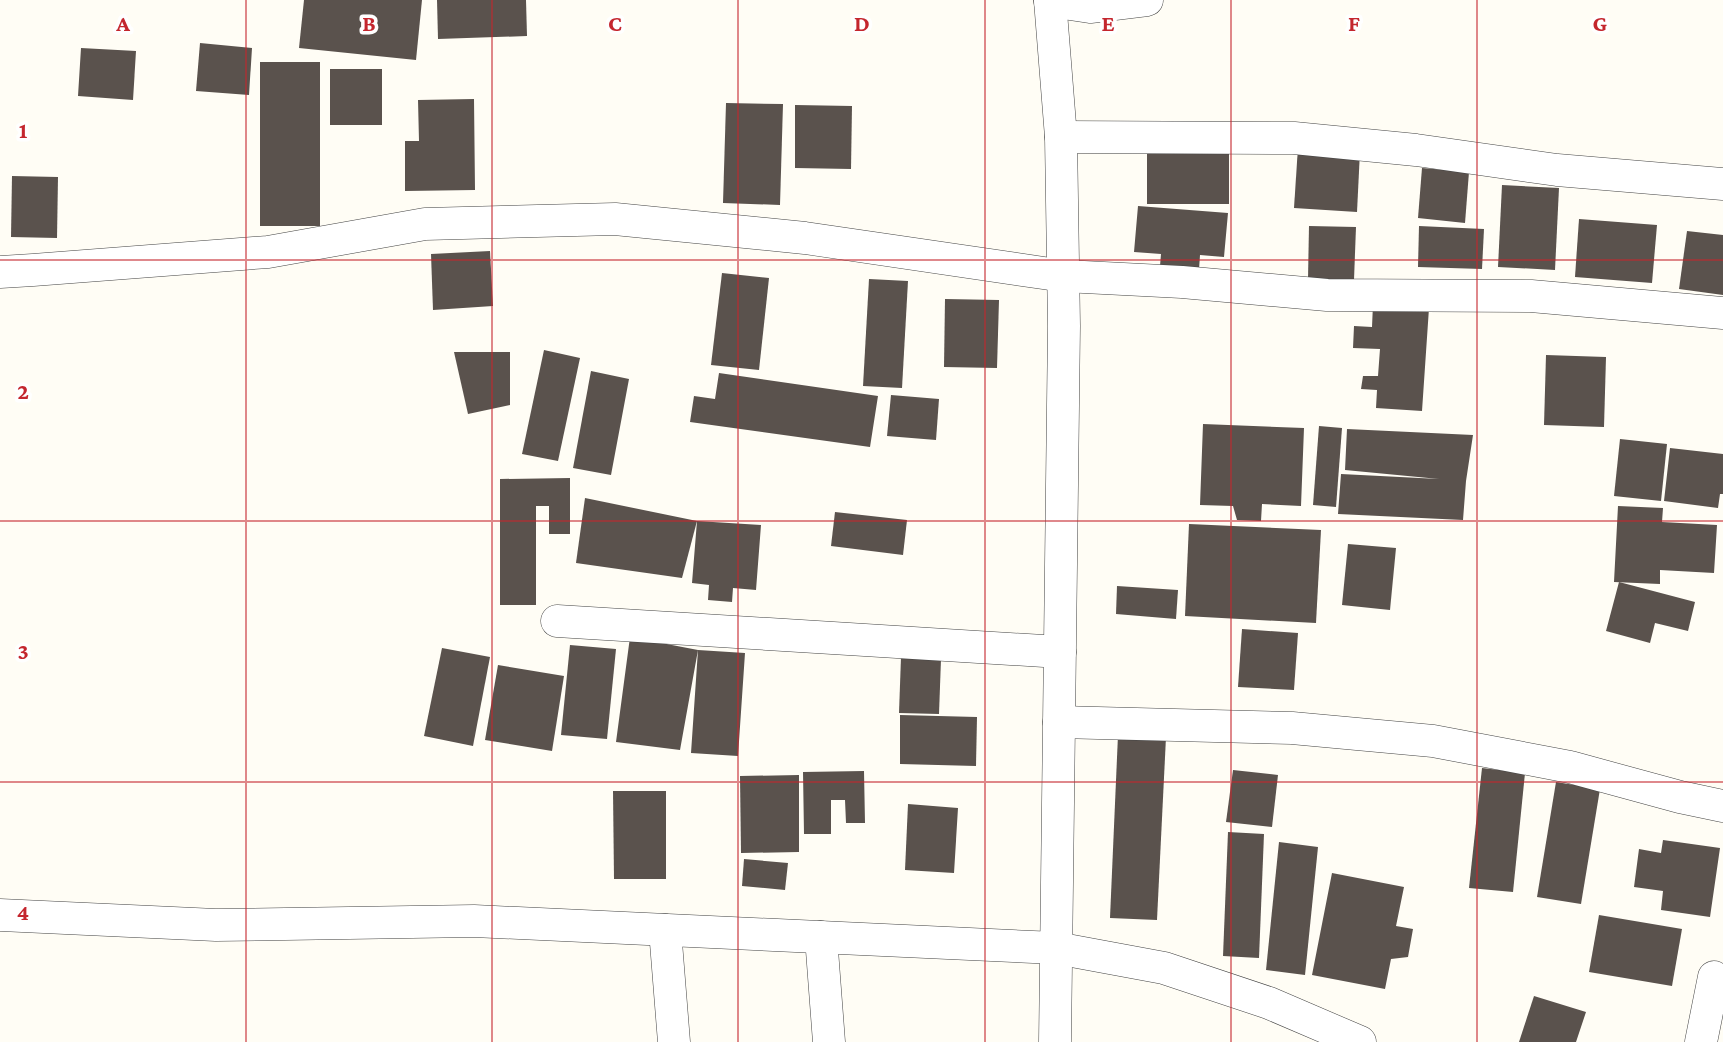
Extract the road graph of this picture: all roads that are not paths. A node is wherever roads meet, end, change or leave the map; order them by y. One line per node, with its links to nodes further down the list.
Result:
1 (1147, 0): 2 (street)
2 (1050, 1): 3 (street)
3 (1061, 137): 4 (street); 6 (street)
4 (1723, 184)
5 (0, 272): 6 (street)
6 (1064, 276): 7 (street); 9 (street)
7 (1723, 313)
8 (557, 621): 9 (street)
9 (1060, 652): 10 (street)
10 (1059, 722): 11 (street); 15 (street)
11 (1723, 799)
12 (0, 915): 13 (street)
13 (665, 930): 14 (street); 17 (street)
14 (821, 937): 15 (street); 18 (street)
15 (1056, 948): 19 (street); 20 (street)
16 (1714, 976): 21 (street)
17 (674, 1042)
18 (829, 1042)
19 (1055, 1042)
20 (1360, 1042)
21 (1701, 1042)

